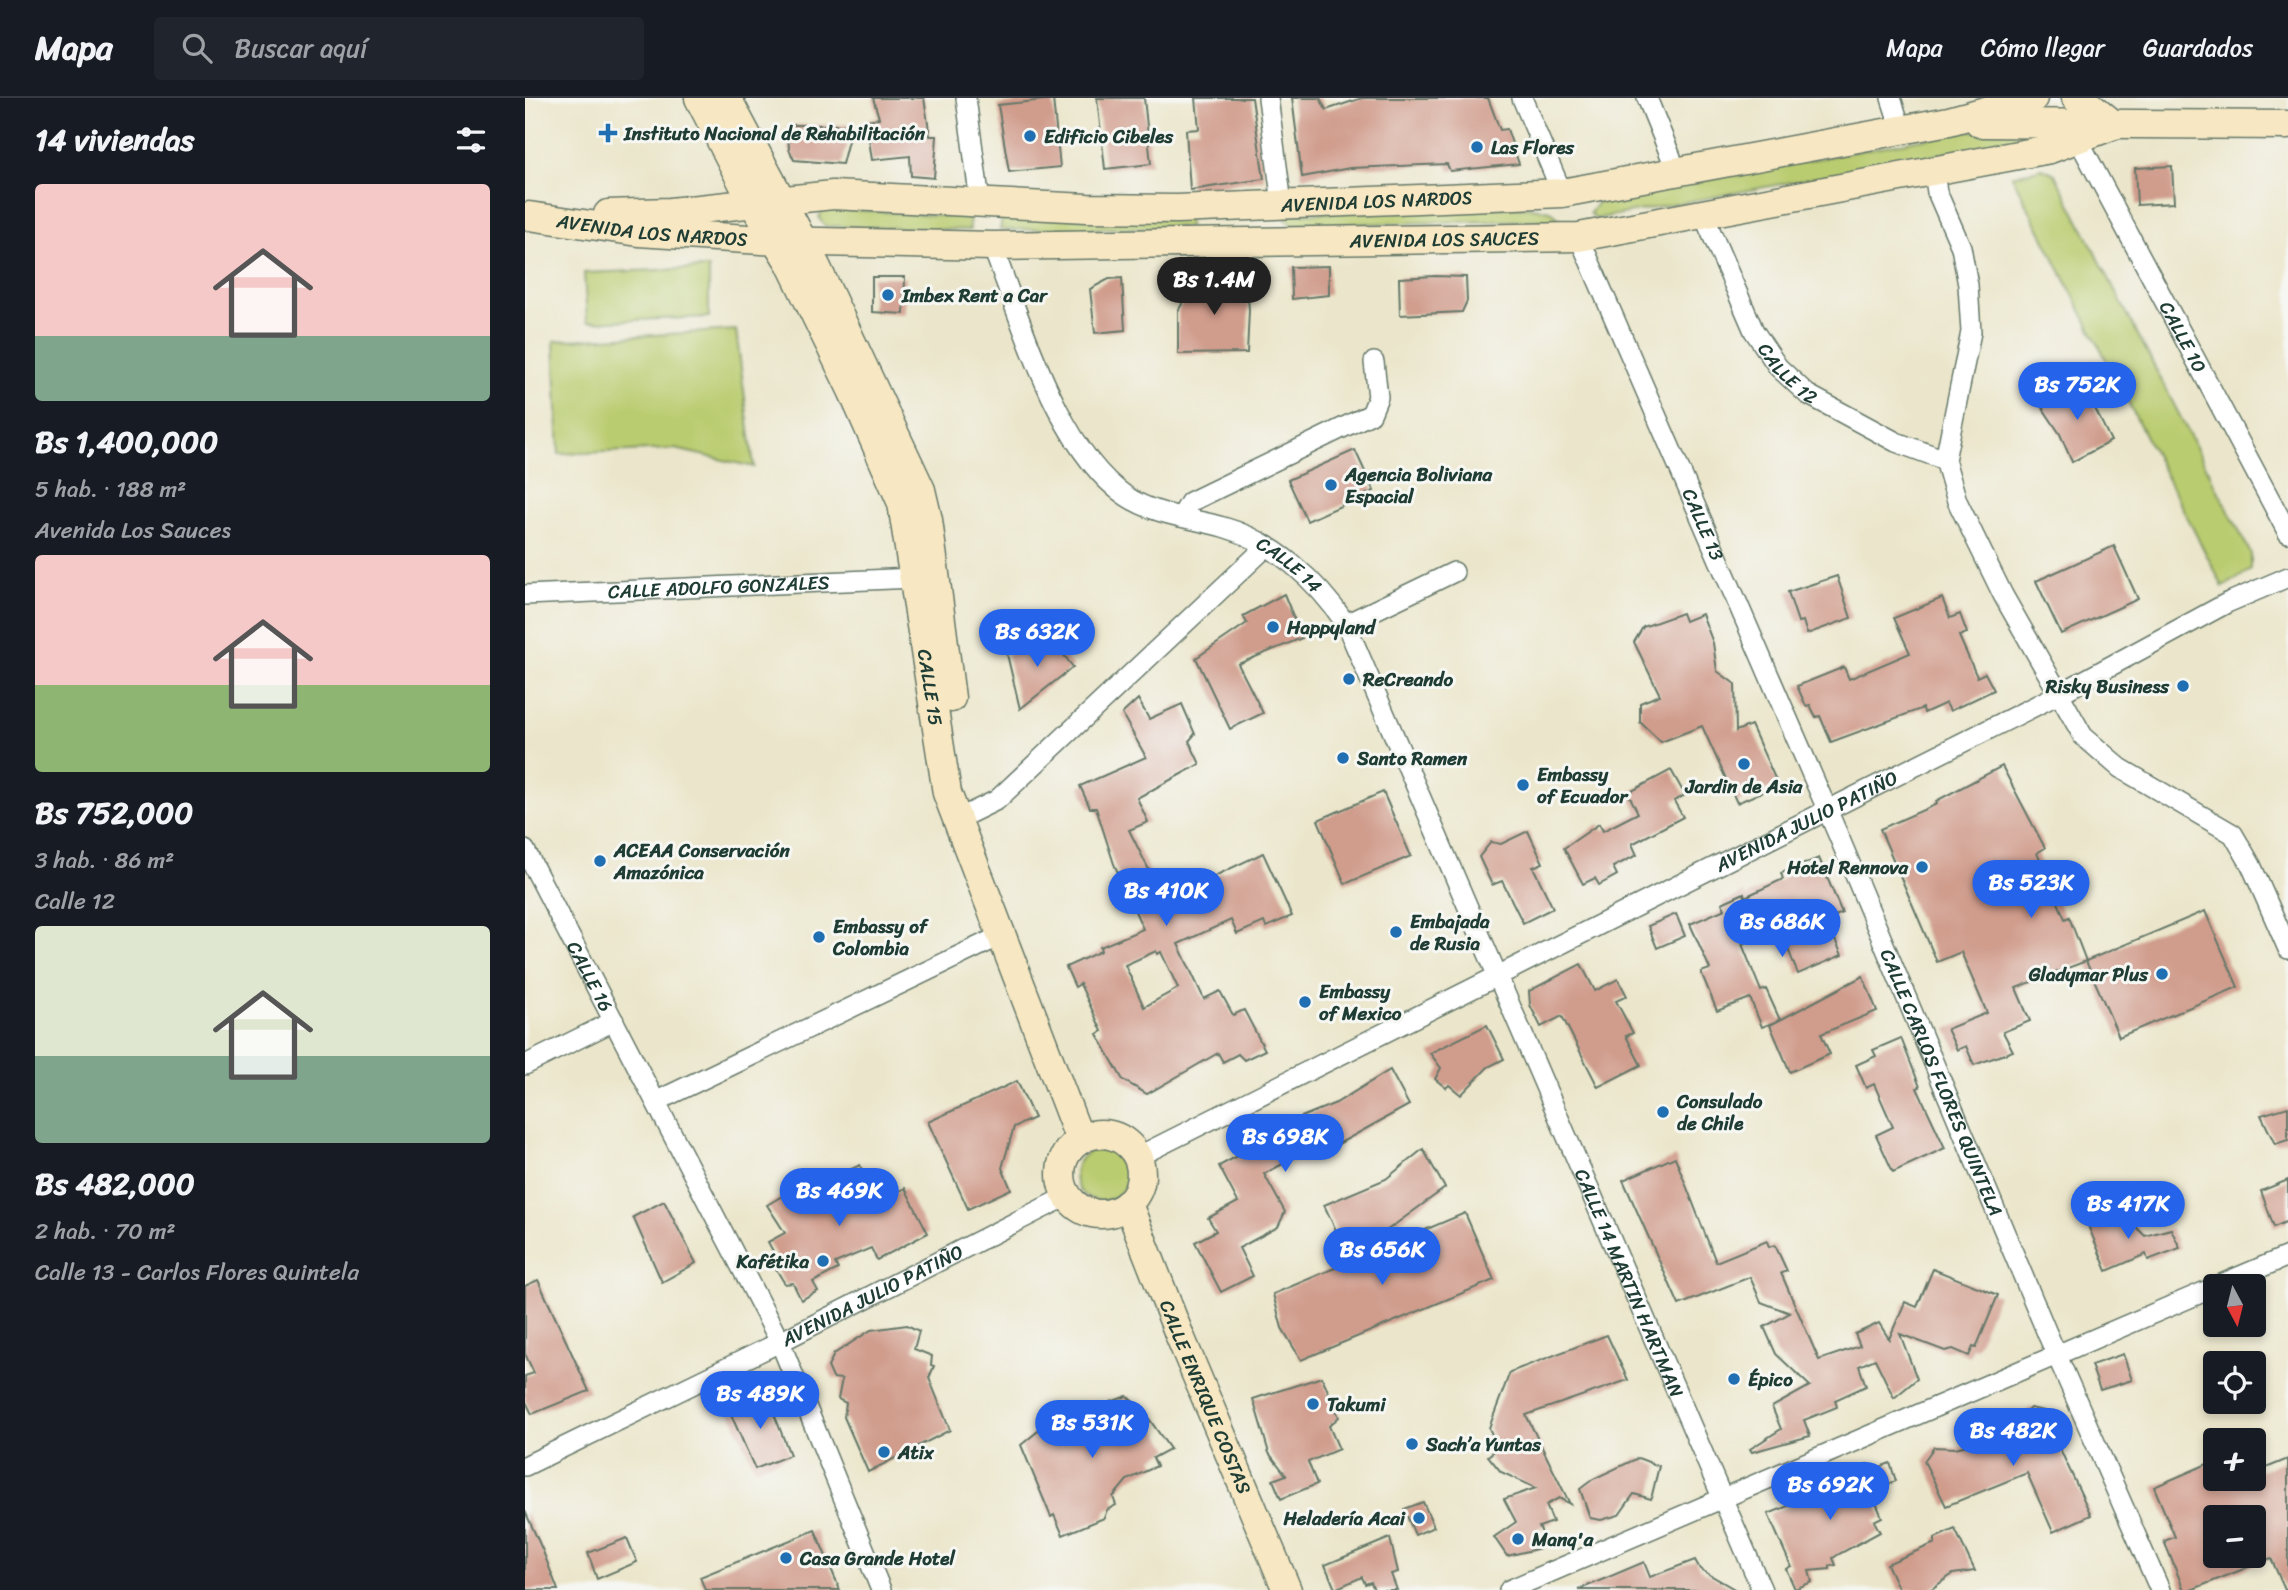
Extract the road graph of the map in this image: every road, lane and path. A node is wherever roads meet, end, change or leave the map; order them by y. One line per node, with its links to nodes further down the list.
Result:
1 (699, 98): 16 (street)
2 (727, 98): 16 (street)
3 (966, 98): 17 (street)
4 (1268, 98): 18 (street)
5 (1522, 98): 15 (street)
6 (1647, 98): 14 (street)
7 (1891, 98): 12 (street)
8 (2033, 98): 10 (street)
9 (2078, 113): 10 (street); 11 (street); 13 (street, AVENIDA LOS SAUCES); 27 (street, CALLE 10)
10 (1949, 121): 12 (street, AVENIDA LOS NARDOS)
11 (2288, 125)
12 (1902, 129): 14 (street, AVENIDA LOS NARDOS)
13 (1934, 172): 20 (street, AVENIDA LOS SAUCES); 25 (street)
14 (1673, 173): 15 (street, AVENIDA LOS NARDOS)
15 (1562, 192): 18 (street, AVENIDA LOS NARDOS); 21 (street)
16 (766, 201): 17 (street, AVENIDA LOS NARDOS); 19 (street, AVENIDA LOS NARDOS); 22 (street, CALLE 15)
17 (980, 202): 18 (street, AVENIDA LOS NARDOS); 23 (street)
18 (1282, 204)
19 (527, 216): 22 (street, AVENIDA LOS NARDOS)
20 (1704, 216): 21 (street, AVENIDA LOS SAUCES); 25 (street, CALLE 12)
21 (1579, 237): 23 (street, AVENIDA LOS SAUCES); 35 (street, CALLE 13)
22 (790, 241): 23 (street, AVENIDA LOS SAUCES); 30 (street, CALLE 15)
23 (992, 246): 26 (street, CALLE 14)
24 (1374, 362): 26 (street)
25 (1945, 460): 34 (street)
26 (1181, 517): 28 (street, CALLE 14)
27 (2288, 533)
28 (1267, 547): 33 (street, CALLE 14); 36 (street)
29 (1454, 572): 33 (street)
30 (924, 577): 32 (street, CALLE ADOLFO GONZALES); 36 (street, CALLE 15)
31 (2288, 577): 34 (street, AVENIDA JULIO PATIÑO)
32 (525, 595)
33 (1346, 624): 40 (street, CALLE 14)
34 (2057, 695): 35 (street, AVENIDA JULIO PATIÑO); 39 (street)
35 (1828, 811): 40 (street, AVENIDA JULIO PATIÑO); 52 (street, CALLE CARLOS FLORES QUINTELA)
36 (965, 817): 38 (street, CALLE 15); 44 (street, CALLE 15)
37 (525, 849): 41 (street, CALLE 16)
38 (1000, 936): 43 (street); 44 (street, CALLE 15)
39 (2288, 950)
40 (1498, 977): 45 (street, AVENIDA JULIO PATIÑO); 54 (street, CALLE 14 MARTIN HARTMAN)
41 (614, 1021): 42 (street); 43 (street, CALLE 16)
42 (525, 1065)
43 (657, 1101): 51 (street, CALLE 16)
44 (1088, 1137): 45 (street); 46 (street)
45 (1137, 1157): 47 (street)
46 (1067, 1196): 47 (street); 51 (street, AVENIDA JULIO PATIÑO)
47 (1121, 1208): 56 (street, CALLE ENRIQUE COSTAS); 57 (street, CALLE ENRIQUE COSTAS)
48 (2288, 1256): 49 (street)
49 (2246, 1274)
50 (2203, 1293): 52 (street)
51 (780, 1342): 53 (street, AVENIDA JULIO PATIÑO); 55 (street, CALLE 16)
52 (2057, 1355): 54 (street); 60 (street, CALLE CARLOS FLORES QUINTELA)
53 (525, 1466)
54 (1723, 1499): 58 (street); 59 (street, CALLE 14 MARTIN HARTMAN)
55 (881, 1590)
56 (1268, 1590)
57 (1287, 1590)
58 (1509, 1590)
59 (1762, 1590)
60 (2160, 1590)

